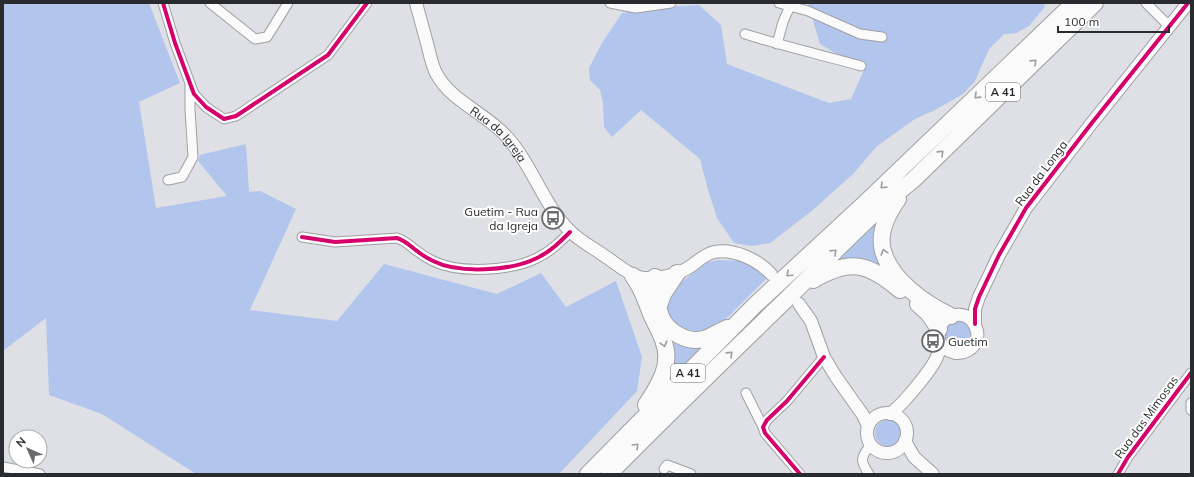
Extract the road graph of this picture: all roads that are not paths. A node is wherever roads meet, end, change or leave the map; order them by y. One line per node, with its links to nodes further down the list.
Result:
1 (163, 3): 19 (street)
2 (210, 3): 3 (street)
3 (288, 3)
4 (367, 3): 19 (street)
5 (416, 3): 22 (main road, Rua da Igreja)
6 (610, 3): 7 (street)
7 (671, 3)
8 (779, 3): 13 (street)
9 (1074, 3): 33 (highway, A 41, one-way to 33)
10 (1095, 3): 21 (highway, A 41, one-way to 10)
11 (1146, 3): 14 (street)
12 (1188, 3): 14 (main road, Rua da Longa)
13 (790, 6): 16 (street); 17 (street)
14 (1169, 26): 30 (main road, Rua da Longa)
15 (745, 34): 17 (street)
16 (882, 37)
17 (777, 44): 18 (street)
18 (861, 66)
19 (190, 83): 20 (street)
20 (168, 180)
21 (913, 180): 29 (highway, A 41, one-way to 21); 32 (highway, one-way to 21)
22 (570, 232): 23 (street); 24 (main road, Rua da Igreja)
23 (302, 237)
24 (602, 254): 27 (main road, Rua da Igreja); 28 (main road, Rua da Igreja)
25 (677, 273): 26 (main road); 28 (main road); 31 (highway)
26 (771, 274)
27 (633, 276): 28 (main road); 31 (highway)
28 (655, 277): 31 (highway)
29 (797, 297): 35 (highway); 37 (main road); 56 (highway, A 41, one-way to 29)
30 (978, 297): 32 (main road, Rua da Longa); 34 (main road, Rua da Longa)
31 (654, 308): 33 (highway); 46 (highway, one-way to 46)
32 (956, 315): 34 (main road); 35 (main road, Rua da Longa)
33 (742, 318): 46 (highway, A 41)
34 (975, 324): 36 (main road, Rua da Longa)
35 (939, 335): 36 (main road); 43 (main road, Rua da Longa)
36 (952, 353): 44 (main road)
37 (824, 357): 40 (main road); 47 (street)
38 (1191, 373): 61 (street, Rua das Mimosas)
39 (746, 393): 47 (street)
40 (850, 396): 43 (main road); 45 (main road)
41 (1191, 403): 42 (street)
42 (1191, 410)
43 (885, 415): 44 (main road); 45 (main road, Rua da Longa)
44 (904, 423): 48 (main road)
45 (868, 426): 49 (main road)
46 (633, 427): 55 (highway, A 41)
47 (763, 427): 58 (street)
48 (905, 441): 50 (main road); 51 (main road)
49 (871, 445): 50 (main road); 59 (street)
50 (894, 452): 51 (main road)
51 (914, 457): 60 (main road)
52 (5, 469): 54 (street)
53 (664, 469): 57 (street)
54 (40, 474)
55 (588, 474)
56 (609, 474)
57 (691, 474)
58 (800, 474)
59 (869, 474)
60 (933, 474)
61 (1118, 474)

